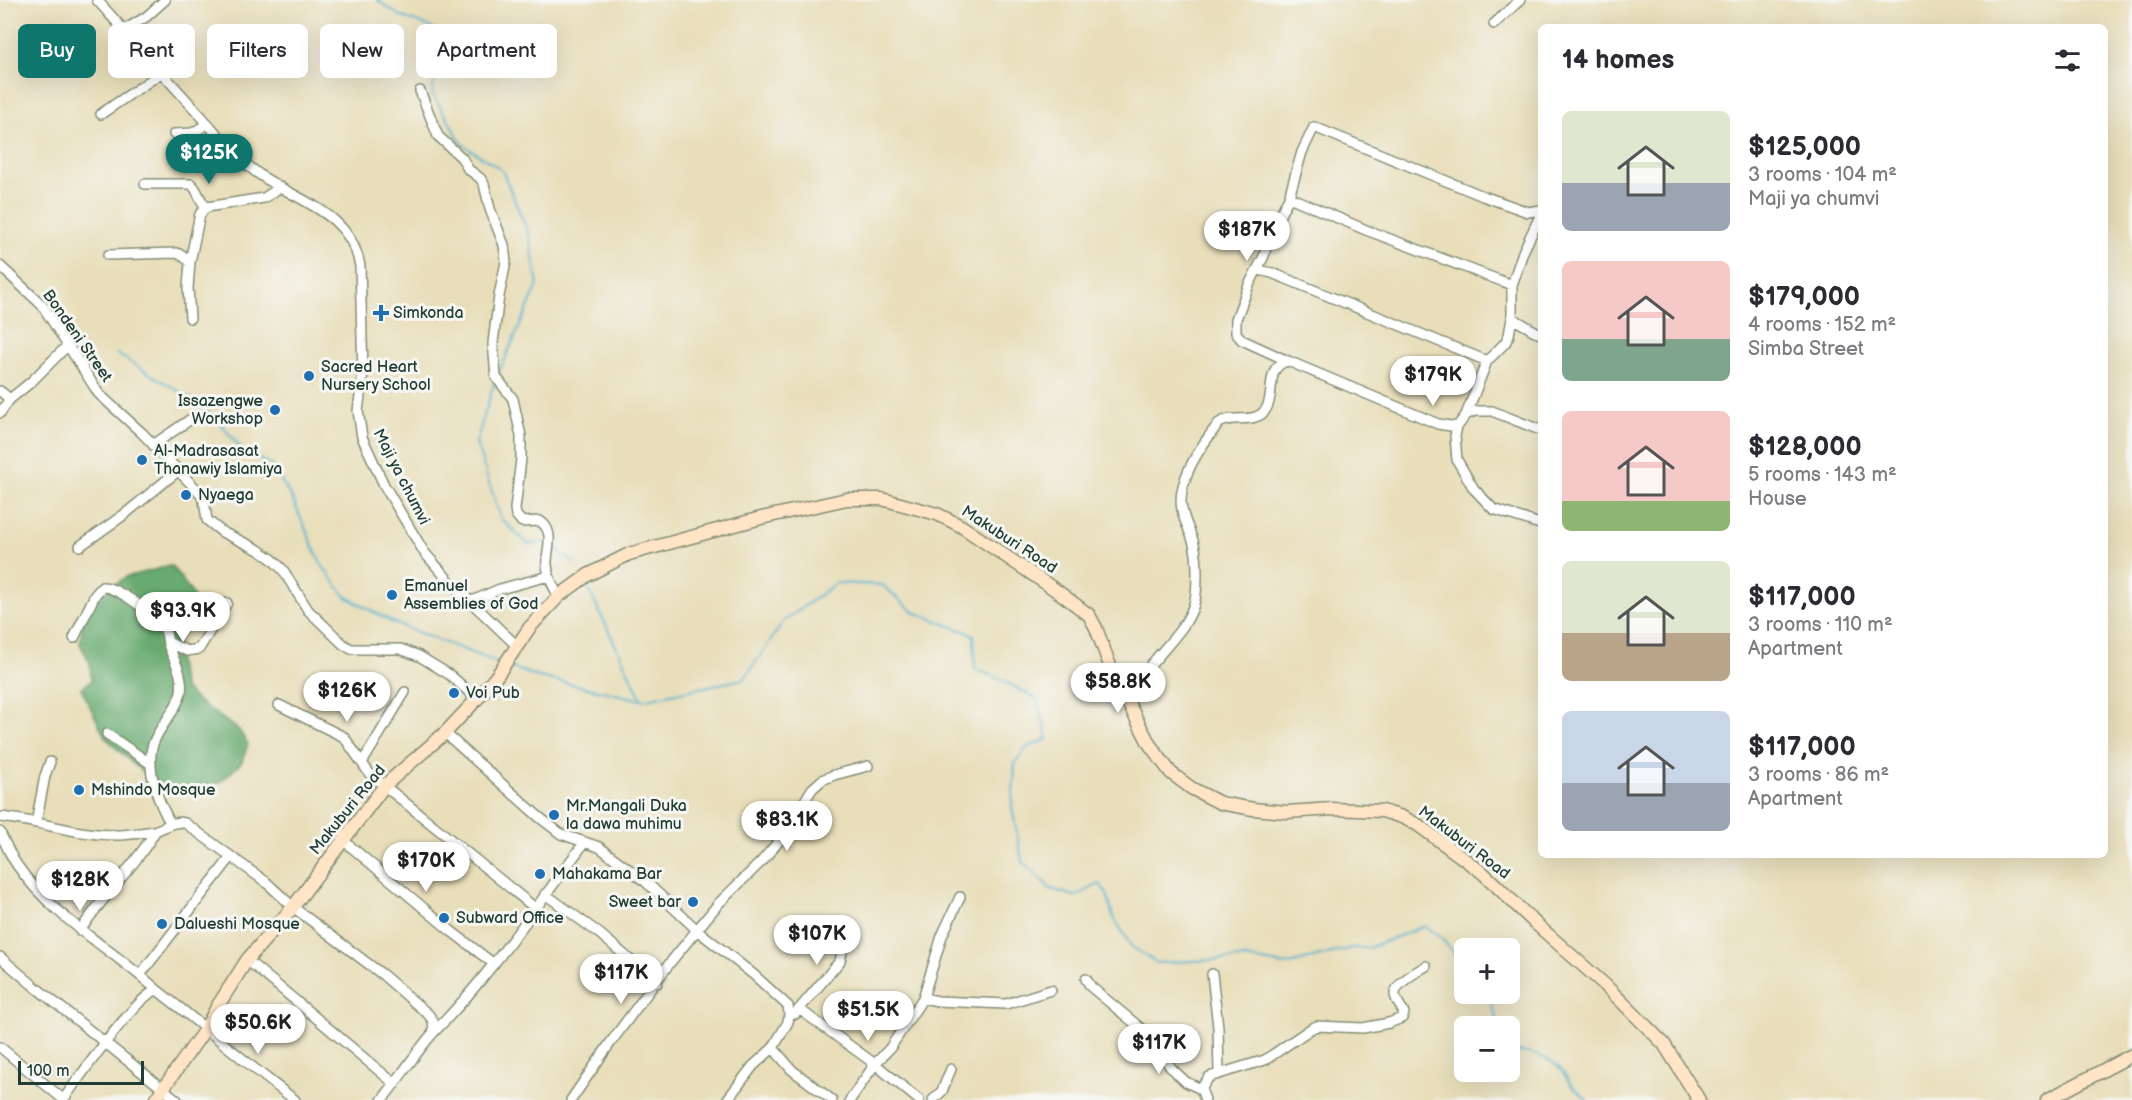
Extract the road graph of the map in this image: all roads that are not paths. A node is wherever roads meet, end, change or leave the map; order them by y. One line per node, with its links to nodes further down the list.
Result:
1 (97, 0): 4 (street, Maji ya chumvi)
2 (165, 0): 5 (street)
3 (1520, 0): 6 (street)
4 (119, 24)
5 (134, 24)
6 (1494, 24)
7 (154, 78): 10 (street)
8 (166, 78): 11 (street, Maji ya chumvi)
9 (420, 91): 41 (street)
10 (101, 114)
11 (208, 124): 12 (street); 14 (street, Maji ya chumvi)
12 (174, 134)
13 (145, 183): 16 (street)
14 (279, 188): 16 (street); 43 (street, Maji ya chumvi)
15 (1289, 197): 17 (street); 21 (street); 23 (street)
16 (207, 207): 20 (street)
17 (1538, 211)
18 (1538, 220): 23 (street)
19 (108, 255): 20 (street)
20 (190, 262): 24 (street)
21 (1258, 270): 28 (street); 29 (street)
22 (2, 271): 27 (street, Bondeni Street)
23 (1512, 285): 25 (street)
24 (190, 318)
25 (1512, 318): 26 (street); 29 (street)
26 (1538, 333)
27 (68, 345): 31 (street); 37 (street, Bondeni Street)
28 (1287, 361): 35 (street); 49 (street)
29 (1486, 361): 33 (street)
30 (0, 391): 31 (street)
31 (10, 399): 32 (street)
32 (0, 413)
33 (1466, 416): 35 (street); 36 (street)
34 (191, 419): 37 (street)
35 (1457, 427): 39 (street)
36 (1538, 429)
37 (153, 445): 38 (street, Bondeni Street)
38 (179, 470): 40 (street); 50 (street, Bondeni Street)
39 (1538, 523)
40 (80, 546)
41 (549, 576): 42 (street); 43 (street)
42 (559, 596): 47 (street, Makuburi Road); 49 (street, Makuburi Road)
43 (470, 602): 47 (street, Maji ya chumvi)
44 (227, 603): 46 (street)
45 (74, 638): 46 (street)
46 (168, 642): 56 (street)
47 (517, 646): 50 (street, Makuburi Road)
48 (405, 692): 55 (street)
49 (1126, 696): 111 (street, Makuburi Road)
50 (477, 699): 52 (street, Makuburi Road)
51 (279, 705): 55 (street)
52 (445, 733): 58 (street, Makuburi Road); 65 (street)
53 (106, 734): 56 (street)
54 (50, 762): 60 (street)
55 (362, 763): 58 (street)
56 (151, 764): 61 (street)
57 (868, 766): 72 (street)
58 (386, 785): 64 (street, Makuburi Road); 70 (street)
59 (0, 817): 60 (street)
60 (36, 823): 62 (street)
61 (171, 824): 62 (street); 66 (street)
62 (156, 830): 73 (street)
63 (0, 832): 73 (street)
64 (344, 841): 69 (street, Makuburi Road); 76 (street)
65 (585, 842): 67 (street); 72 (street)
66 (231, 857): 69 (street); 79 (street)
67 (545, 894): 70 (street); 81 (street)
68 (960, 897): 84 (street)
69 (293, 907): 75 (street, Makuburi Road); 88 (street)
70 (535, 909): 76 (street)
71 (843, 925): 85 (street)
72 (697, 930): 81 (street); 86 (street)
73 (80, 931): 79 (street)
74 (0, 957): 89 (street)
75 (247, 960): 87 (street, Makuburi Road); 96 (street)
76 (494, 964): 88 (street)
77 (1426, 966): 95 (street)
78 (1212, 974): 95 (street)
79 (140, 975): 82 (street)
80 (1086, 979): 98 (street)
81 (657, 983): 105 (street)
82 (157, 990): 87 (street); 89 (street)
83 (1051, 990): 84 (street)
84 (923, 998): 93 (street)
85 (799, 1010): 86 (street); 93 (street)
86 (788, 1022): 91 (street)
87 (206, 1028): 97 (street, Makuburi Road); 103 (street)
88 (434, 1032): 96 (street)
89 (105, 1043): 97 (street); 100 (street)
90 (0, 1047): 100 (street)
91 (773, 1048): 99 (street); 106 (street)
92 (2132, 1055): 112 (street)
93 (875, 1064): 107 (street); 108 (street)
94 (951, 1069): 109 (street)
95 (1219, 1074): 98 (street)
96 (395, 1084): 104 (street)
97 (163, 1089): 101 (street, Makuburi Road); 102 (street)
98 (1201, 1089): 110 (street)
99 (731, 1099)
100 (64, 1100)
101 (155, 1100)
102 (177, 1100)
103 (295, 1100)
104 (382, 1100)
105 (571, 1100)
106 (832, 1100)
107 (850, 1100)
108 (919, 1100)
109 (933, 1100)
110 (1205, 1100)
111 (1699, 1100)
112 (2047, 1100)

